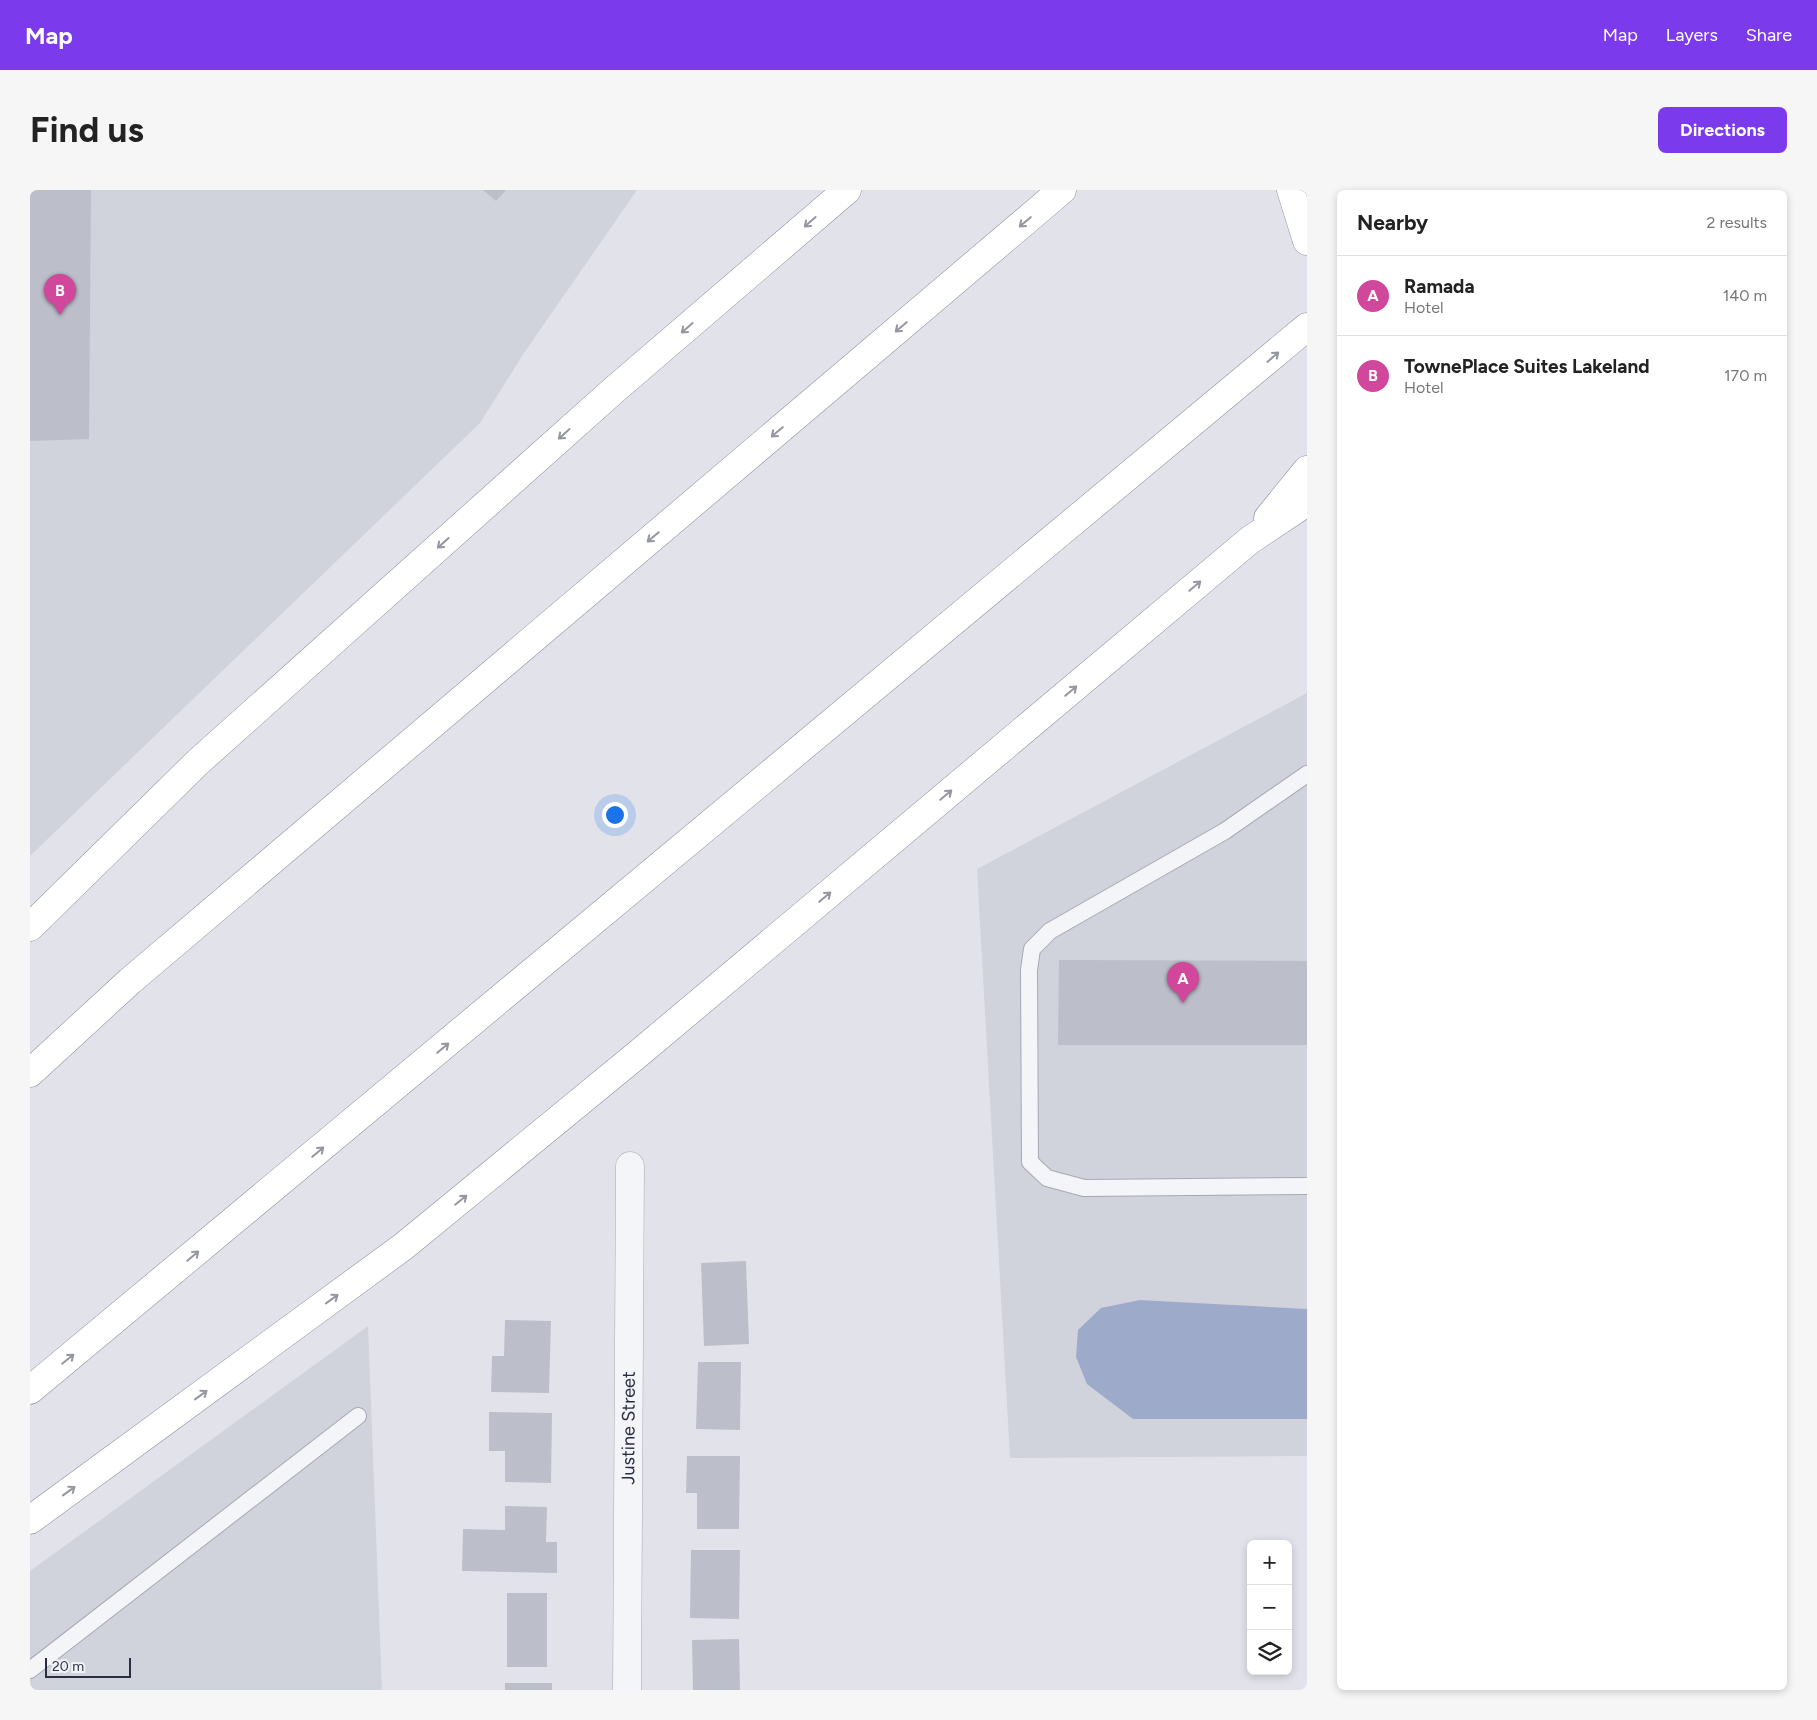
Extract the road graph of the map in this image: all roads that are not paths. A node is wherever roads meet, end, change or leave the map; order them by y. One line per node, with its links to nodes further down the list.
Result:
1 (847, 190): 10 (highway, one-way to 10)
2 (1062, 190): 11 (highway, one-way to 11)
3 (1291, 190): 4 (highway)
4 (1307, 240)
5 (1307, 328): 14 (highway, one-way to 5)
6 (1307, 470): 8 (highway)
7 (1307, 502): 8 (highway)
8 (1250, 540): 16 (highway, one-way to 8)
9 (1307, 774): 13 (lane)
10 (30, 927)
11 (30, 1073)
12 (630, 1166): 18 (street, Justine Street)
13 (1307, 1186)
14 (30, 1390)
15 (358, 1416): 17 (lane)
16 (30, 1520)
17 (30, 1670)
18 (627, 1690)

